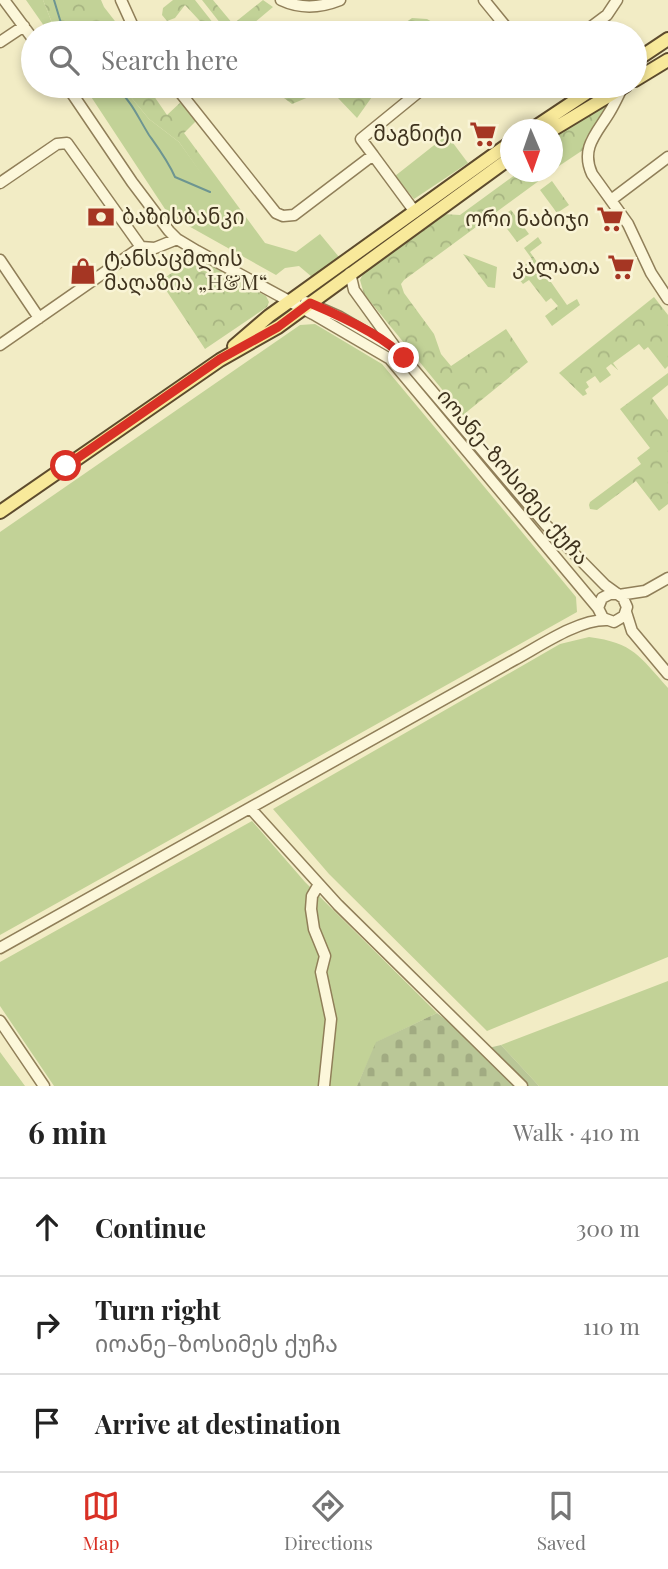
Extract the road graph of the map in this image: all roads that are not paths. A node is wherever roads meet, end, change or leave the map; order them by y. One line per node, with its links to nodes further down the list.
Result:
1 (4, 0): 10 (street)
2 (121, 0): 7 (street)
3 (281, 0): 4 (street)
4 (340, 0)
5 (484, 0): 8 (street)
6 (617, 0): 9 (street)
7 (131, 21)
8 (500, 21)
9 (599, 21)
10 (21, 22)
11 (21, 28): 13 (street)
12 (668, 39): 14 (main road)
13 (0, 42)
14 (647, 53)
15 (668, 60): 16 (main road)
16 (647, 73)
17 (75, 98): 32 (street)
18 (184, 98): 26 (street)
19 (411, 98): 26 (street)
20 (579, 98): 23 (main road)
21 (604, 98): 24 (main road)
22 (617, 98): 30 (street)
23 (548, 119)
24 (563, 123)
25 (500, 152): 31 (main road)
26 (373, 155): 31 (street)
27 (668, 157): 30 (street)
28 (500, 164): 31 (main road)
29 (0, 183): 33 (street)
30 (611, 200): 36 (street)
31 (418, 217): 35 (main road); 37 (main road)
32 (177, 239): 33 (street); 37 (street)
33 (141, 247): 39 (street)
34 (0, 260): 39 (street)
35 (351, 273): 38 (main road); 41 (street, იოანე-ზოსიმეს ქუჩა)
36 (668, 299)
37 (289, 302): 38 (street, იოანე-ზოსიმეს ქუჩა); 42 (main road)
38 (306, 306): 41 (street, იოანე-ზოსიმეს ქუჩა); 42 (main road); 43 (street, იოანე-ზოსიმეს ქუჩა)
39 (39, 318): 40 (street)
40 (0, 345)
41 (401, 355): 43 (street); 47 (street, იოანე-ზოსიმეს ქუჩა)
42 (220, 359): 44 (main road)
43 (395, 365): 48 (street, იოანე-ზოსიმეს ქუჩა)
44 (0, 512)
45 (668, 578): 46 (street)
46 (645, 591): 47 (street); 49 (street)
47 (617, 594): 48 (street); 49 (street)
48 (598, 609): 50 (street); 51 (street)
49 (626, 610): 50 (street); 52 (street)
50 (608, 621): 51 (street); 52 (street)
51 (581, 625): 54 (street)
52 (632, 631): 53 (street)
53 (668, 674)
54 (251, 809): 55 (street); 56 (street)
55 (319, 884): 59 (street); 60 (street)
56 (0, 948)
57 (0, 1021): 58 (street)
58 (44, 1086)
59 (324, 1086)
60 (522, 1086)

